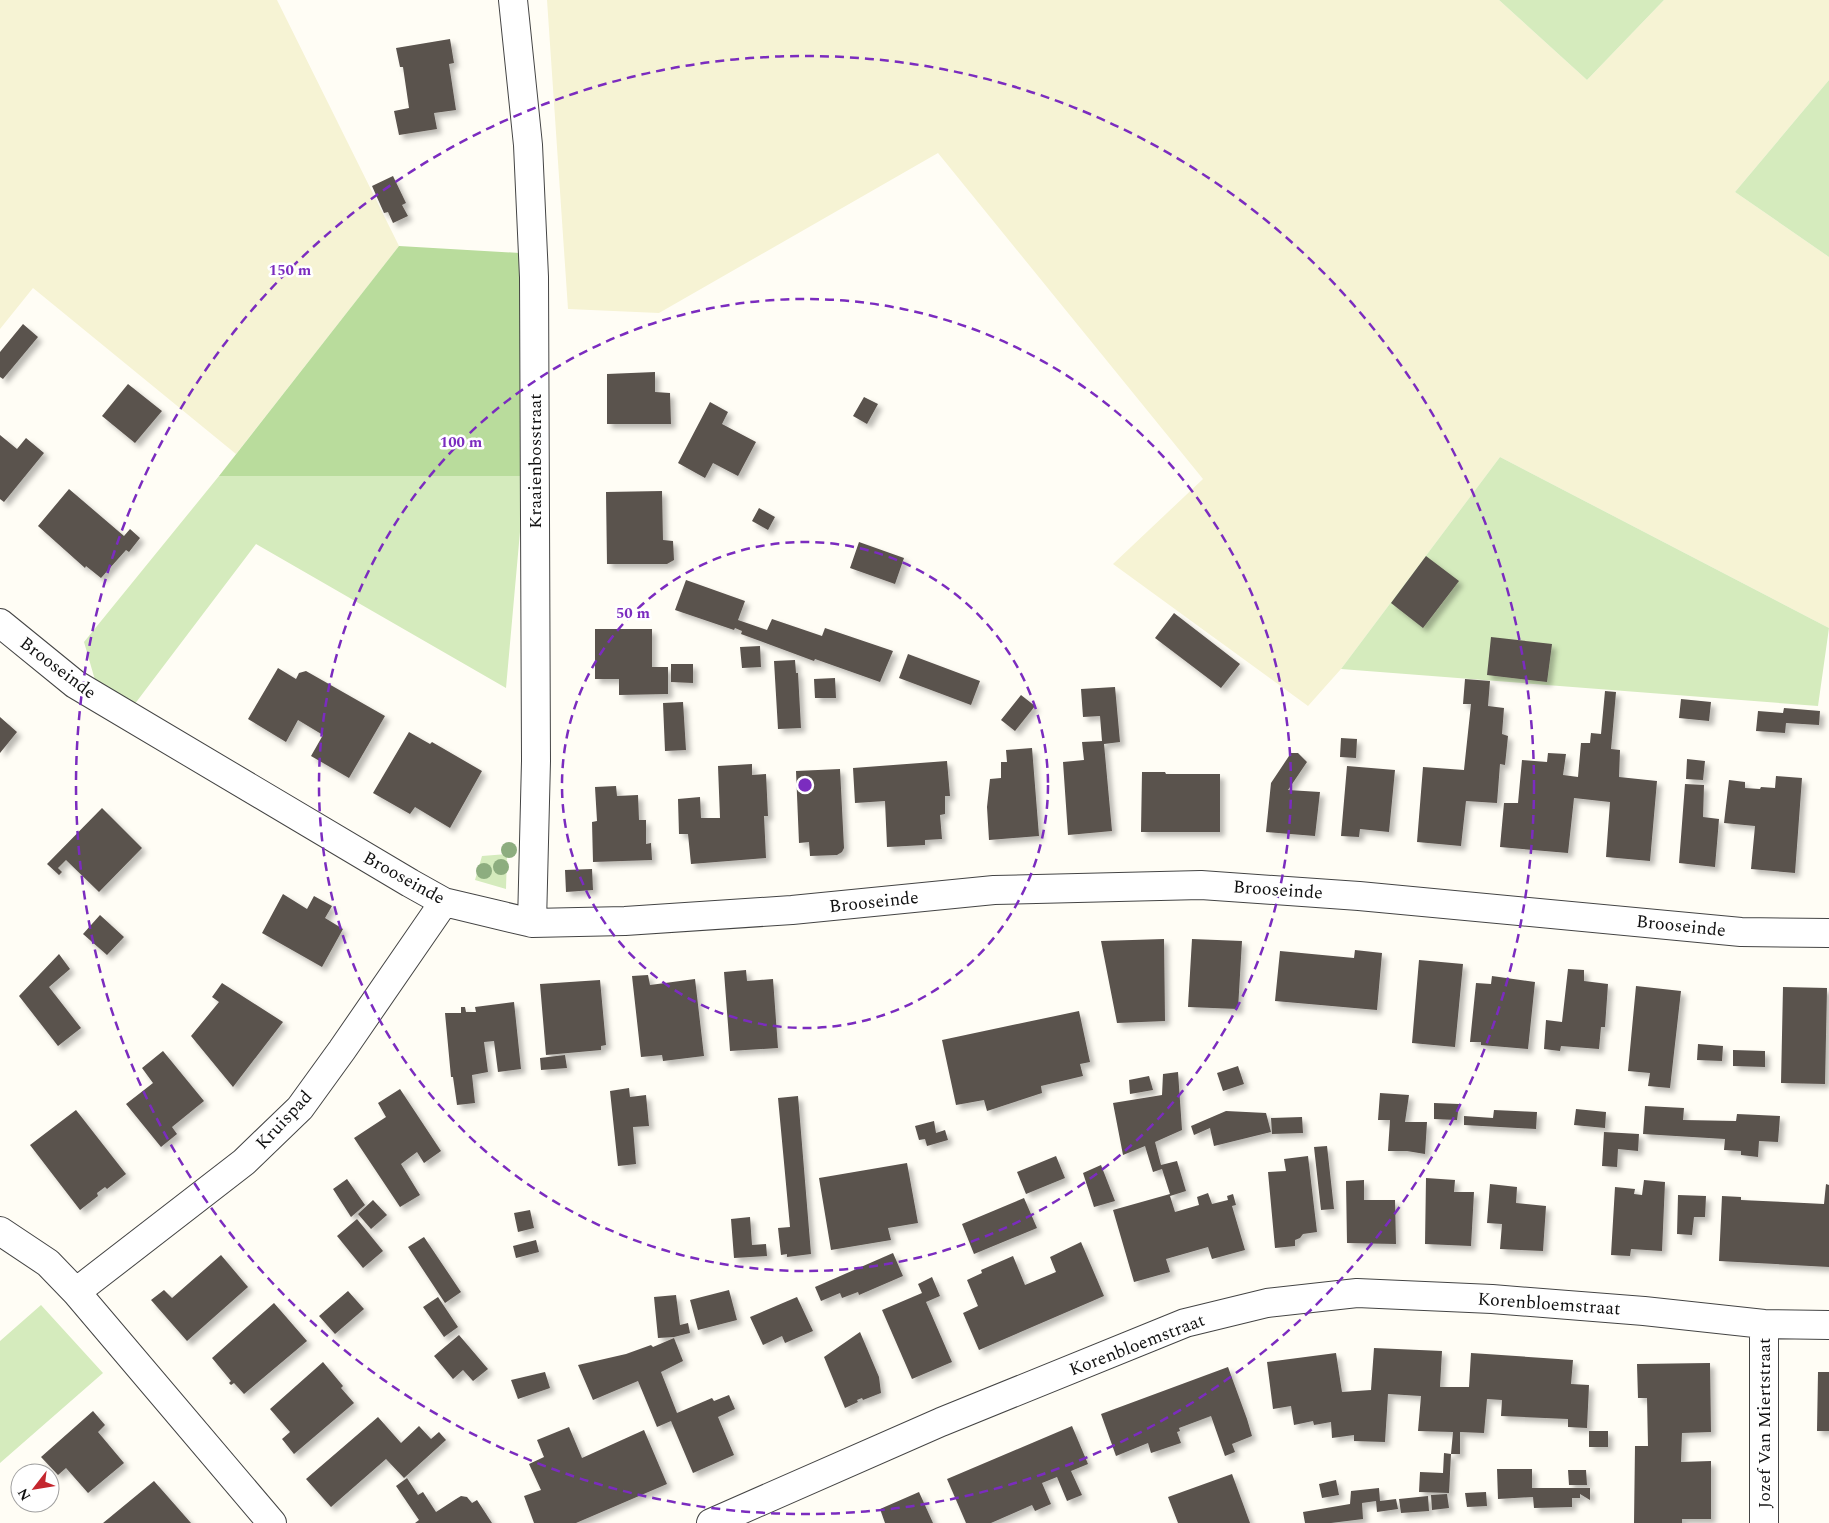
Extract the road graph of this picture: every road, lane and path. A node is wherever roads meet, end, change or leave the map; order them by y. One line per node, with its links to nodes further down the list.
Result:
1 (512, 0): 4 (street, Kraaienbosstraat)
2 (0, 624): 3 (street, Brooseinde)
3 (444, 902): 4 (street, Brooseinde); 7 (street, Kruispad)
4 (532, 923): 5 (street, Brooseinde)
5 (1829, 934)
6 (0, 1231): 7 (street)
7 (76, 1292): 10 (street)
8 (1764, 1324): 9 (street, Korenbloemstraat); 11 (street, Korenbloemstraat); 12 (street, Jozef Van Miertstraat)
9 (1829, 1325)
10 (272, 1523)
11 (711, 1523)
12 (1764, 1523)

